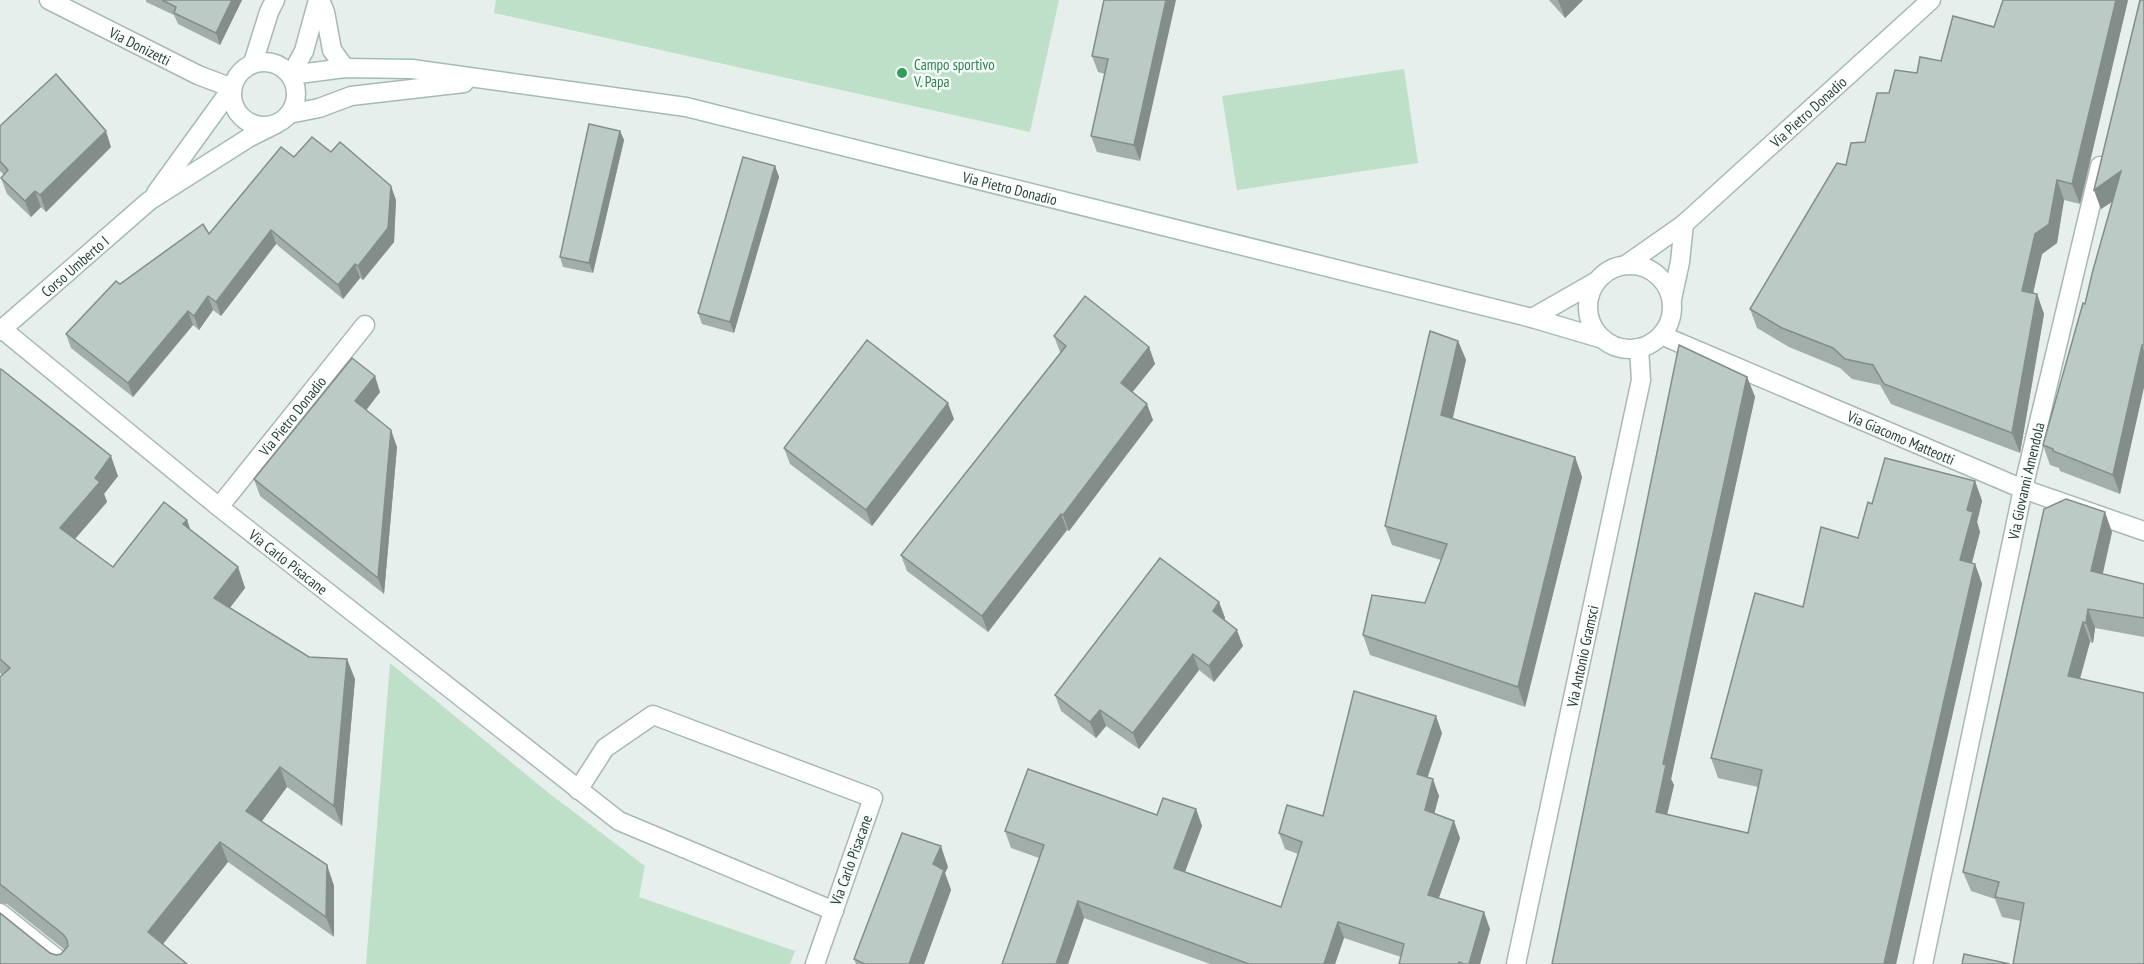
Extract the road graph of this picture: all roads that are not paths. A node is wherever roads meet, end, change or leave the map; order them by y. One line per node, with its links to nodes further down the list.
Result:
1 (49, 0): 9 (street, Via Donizetti)
2 (275, 0): 5 (street)
3 (319, 0): 6 (street); 7 (street)
4 (1931, 0): 13 (street, Via Pietro Donadio)
5 (253, 63): 7 (street); 9 (street)
6 (345, 68): 7 (street, Via Pietro Donadio); 8 (street, Via Pietro Donadio)
7 (291, 75): 10 (street)
8 (483, 80): 10 (street, Via Pietro Donadio); 17 (street, Via Pietro Donadio)
9 (232, 88): 10 (street); 12 (street, Corso Umberto I)
10 (283, 119): 12 (street, Corso Umberto I)
11 (2104, 151): 23 (street, Via Giovanni Amendola)
12 (149, 201): 19 (street, Corso Umberto I)
13 (1684, 224): 14 (street, Via Pietro Donadio); 16 (street)
14 (1627, 264): 15 (street, Via Pietro Donadio); 16 (street)
15 (1595, 282): 17 (street, Via Pietro Donadio); 21 (street)
16 (1672, 299): 20 (street)
17 (1532, 318): 21 (street, Via Pietro Donadio)
18 (365, 325): 24 (street, Via Pietro Donadio)
19 (1, 330): 24 (street, Via Carlo Pisacane)
20 (1661, 335): 22 (street); 23 (street, Via Giacomo Matteotti)
21 (1603, 339): 22 (street, Via Pietro Donadio)
22 (1639, 348): 31 (street, Via Antonio Gramsci)
23 (2023, 489): 25 (street, Via Giacomo Matteotti); 32 (street, Via Giovanni Amendola)
24 (219, 507): 26 (street, Via Carlo Pisacane)
25 (2144, 531)
26 (578, 790): 27 (street, Via Carlo Pisacane); 27 (street, Via Carlo Pisacane)
27 (834, 911): 30 (street)
28 (0, 913): 29 (street)
29 (64, 964)
30 (815, 964)
31 (1516, 964)
32 (1923, 964)

